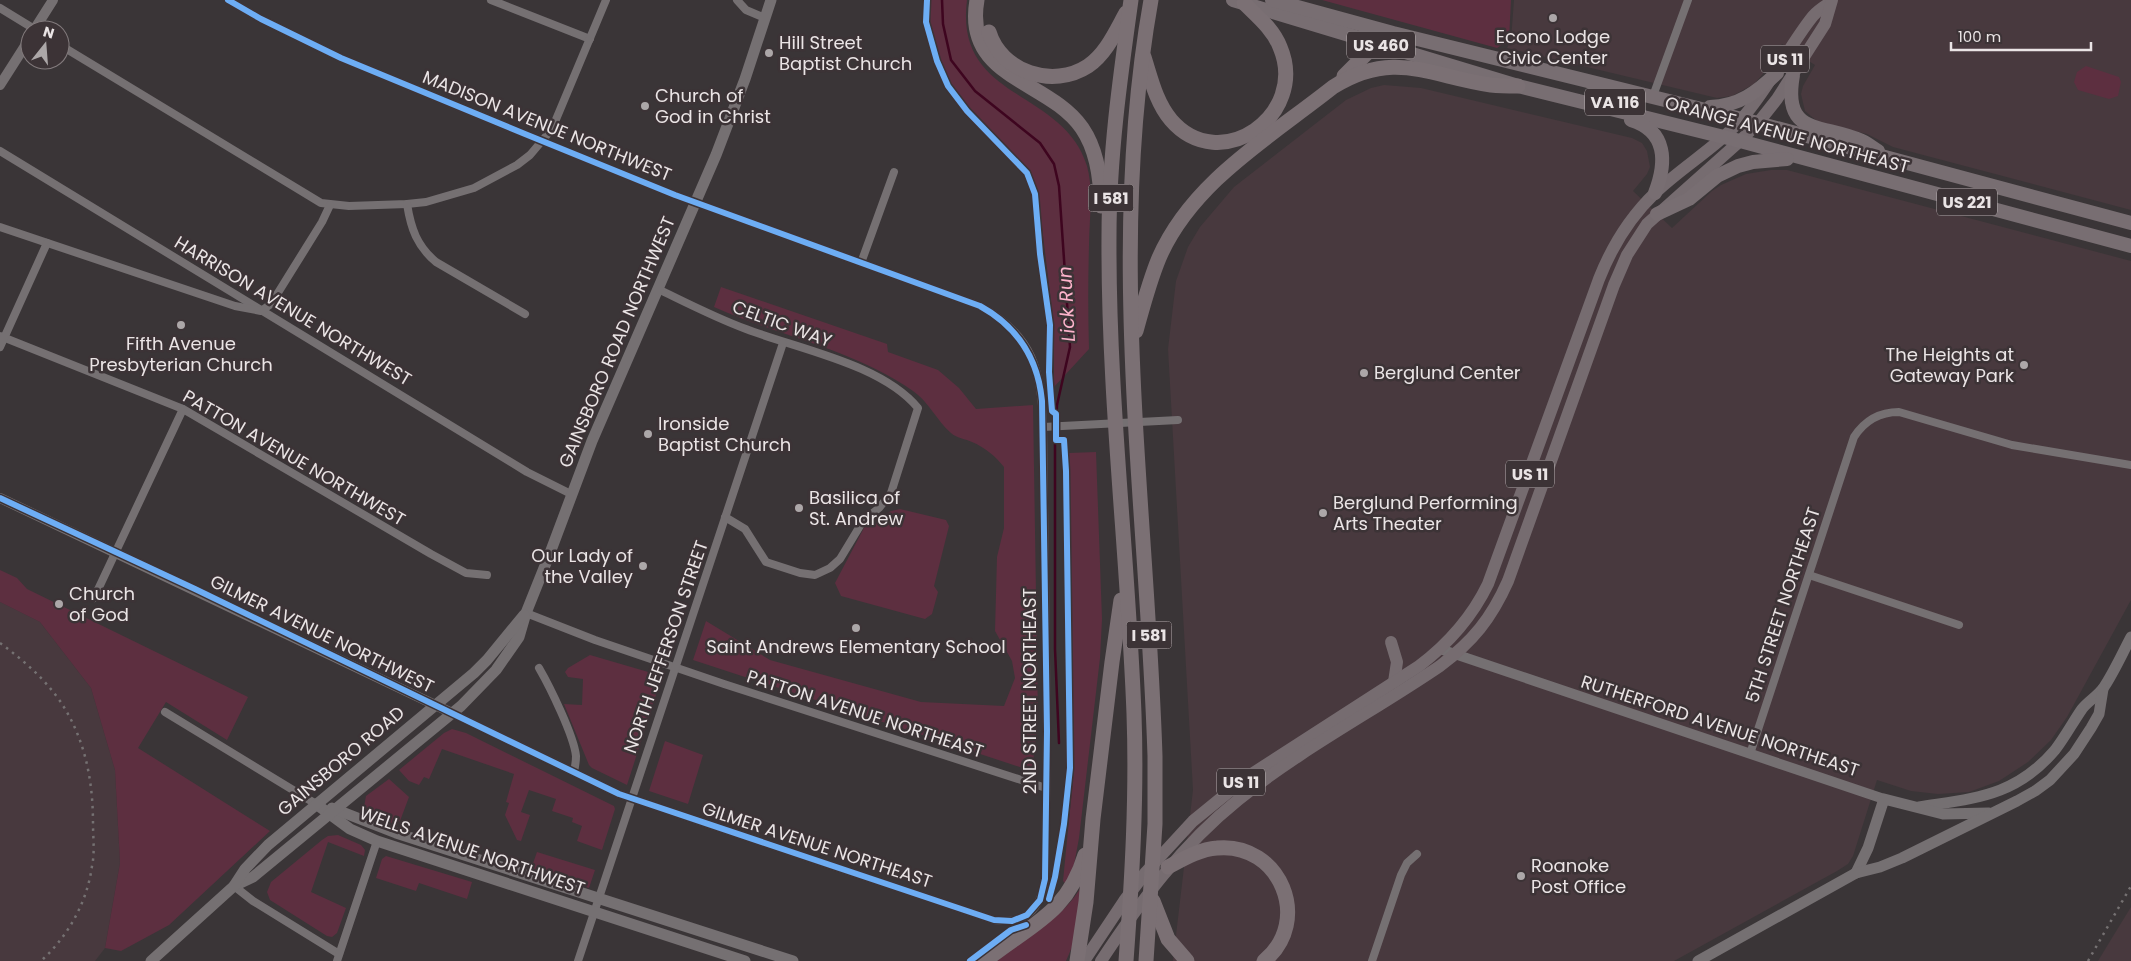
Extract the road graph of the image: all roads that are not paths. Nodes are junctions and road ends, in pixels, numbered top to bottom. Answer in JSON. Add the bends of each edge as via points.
{"nodes":[{"id":1,"x":53,"y":0,"type":"edge"},
{"id":2,"x":228,"y":0,"type":"edge"},
{"id":3,"x":491,"y":0,"type":"edge"},
{"id":4,"x":606,"y":0,"type":"edge"},
{"id":5,"x":737,"y":0,"type":"edge"},
{"id":6,"x":771,"y":0,"type":"edge"},
{"id":7,"x":977,"y":0,"type":"edge"},
{"id":8,"x":987,"y":0,"type":"edge"},
{"id":9,"x":1273,"y":0,"type":"edge"},
{"id":10,"x":1688,"y":0,"type":"edge"},
{"id":11,"x":1831,"y":1,"type":"edge"},
{"id":12,"x":1131,"y":2,"type":"edge"},
{"id":13,"x":1238,"y":2,"type":"edge"},
{"id":14,"x":1150,"y":4,"type":"edge"},
{"id":15,"x":0,"y":8,"type":"edge"},
{"id":16,"x":765,"y":18,"type":"junction"},
{"id":17,"x":41,"y":20,"type":"edge"},
{"id":18,"x":20,"y":22,"type":"edge"},
{"id":19,"x":590,"y":40,"type":"junction"},
{"id":20,"x":1377,"y":43,"type":"junction"},
{"id":21,"x":70,"y":51,"type":"edge"},
{"id":22,"x":1143,"y":53,"type":"junction"},
{"id":23,"x":20,"y":54,"type":"edge"},
{"id":24,"x":1777,"y":73,"type":"junction"},
{"id":25,"x":1793,"y":75,"type":"junction"},
{"id":26,"x":1499,"y":80,"type":"junction"},
{"id":27,"x":0,"y":85,"type":"edge"},
{"id":28,"x":1518,"y":86,"type":"junction"},
{"id":29,"x":1333,"y":87,"type":"junction"},
{"id":30,"x":1654,"y":96,"type":"junction"},
{"id":31,"x":1589,"y":103,"type":"junction"},
{"id":32,"x":1697,"y":107,"type":"junction"},
{"id":33,"x":1742,"y":119,"type":"junction"},
{"id":34,"x":1758,"y":123,"type":"junction"},
{"id":35,"x":1735,"y":136,"type":"junction"},
{"id":36,"x":544,"y":141,"type":"junction"},
{"id":37,"x":0,"y":151,"type":"edge"},
{"id":38,"x":1802,"y":158,"type":"junction"},
{"id":39,"x":1892,"y":159,"type":"junction"},
{"id":40,"x":894,"y":172,"type":"dead end"},
{"id":41,"x":1655,"y":193,"type":"junction"},
{"id":42,"x":697,"y":203,"type":"junction"},
{"id":43,"x":407,"y":204,"type":"junction"},
{"id":44,"x":330,"y":205,"type":"junction"},
{"id":45,"x":1657,"y":214,"type":"junction"},
{"id":46,"x":2131,"y":223,"type":"edge"},
{"id":47,"x":0,"y":227,"type":"edge"},
{"id":48,"x":1109,"y":235,"type":"junction"},
{"id":49,"x":47,"y":242,"type":"junction"},
{"id":50,"x":2131,"y":246,"type":"edge"},
{"id":51,"x":861,"y":263,"type":"junction"},
{"id":52,"x":658,"y":290,"type":"junction"},
{"id":53,"x":263,"y":310,"type":"junction"},
{"id":54,"x":525,"y":314,"type":"dead end"},
{"id":55,"x":2,"y":337,"type":"edge"},
{"id":56,"x":783,"y":343,"type":"junction"},
{"id":57,"x":0,"y":347,"type":"edge"},
{"id":58,"x":1132,"y":347,"type":"junction"},
{"id":59,"x":183,"y":409,"type":"junction"},
{"id":60,"x":1178,"y":420,"type":"dead end"},
{"id":61,"x":1043,"y":427,"type":"junction"},
{"id":62,"x":2131,"y":465,"type":"edge"},
{"id":63,"x":571,"y":494,"type":"junction"},
{"id":64,"x":0,"y":498,"type":"edge"},
{"id":65,"x":725,"y":517,"type":"junction"},
{"id":66,"x":116,"y":553,"type":"junction"},
{"id":67,"x":1126,"y":571,"type":"junction"},
{"id":68,"x":487,"y":574,"type":"dead end"},
{"id":69,"x":1809,"y":575,"type":"junction"},
{"id":70,"x":94,"y":598,"type":"dead end"},
{"id":71,"x":526,"y":613,"type":"junction"},
{"id":72,"x":1959,"y":625,"type":"dead end"},
{"id":73,"x":2131,"y":637,"type":"edge"},
{"id":74,"x":1391,"y":642,"type":"dead end"},
{"id":75,"x":1440,"y":649,"type":"junction"},
{"id":76,"x":1454,"y":656,"type":"junction"},
{"id":77,"x":675,"y":666,"type":"junction"},
{"id":78,"x":539,"y":668,"type":"dead end"},
{"id":79,"x":1394,"y":682,"type":"junction"},
{"id":80,"x":2103,"y":689,"type":"junction"},
{"id":81,"x":435,"y":705,"type":"junction"},
{"id":82,"x":165,"y":712,"type":"dead end"},
{"id":83,"x":452,"y":713,"type":"junction"},
{"id":84,"x":1750,"y":754,"type":"junction"},
{"id":85,"x":574,"y":772,"type":"junction"},
{"id":86,"x":1046,"y":788,"type":"junction"},
{"id":87,"x":631,"y":798,"type":"junction"},
{"id":88,"x":1884,"y":799,"type":"junction"},
{"id":89,"x":316,"y":804,"type":"junction"},
{"id":90,"x":1919,"y":807,"type":"junction"},
{"id":91,"x":332,"y":812,"type":"junction"},
{"id":92,"x":1994,"y":812,"type":"junction"},
{"id":93,"x":1093,"y":819,"type":"junction"},
{"id":94,"x":377,"y":841,"type":"junction"},
{"id":95,"x":1417,"y":854,"type":"dead end"},
{"id":96,"x":1168,"y":867,"type":"junction"},
{"id":97,"x":1856,"y":873,"type":"junction"},
{"id":98,"x":234,"y":886,"type":"junction"},
{"id":99,"x":1152,"y":897,"type":"junction"},
{"id":100,"x":598,"y":898,"type":"junction"},
{"id":101,"x":594,"y":911,"type":"junction"},
{"id":102,"x":994,"y":920,"type":"joint"},
{"id":103,"x":338,"y":958,"type":"edge"},
{"id":104,"x":1146,"y":959,"type":"edge"},
{"id":105,"x":151,"y":961,"type":"edge"},
{"id":106,"x":578,"y":961,"type":"edge"},
{"id":107,"x":745,"y":961,"type":"edge"},
{"id":108,"x":793,"y":961,"type":"edge"},
{"id":109,"x":985,"y":961,"type":"edge"},
{"id":110,"x":1077,"y":961,"type":"edge"},
{"id":111,"x":1084,"y":961,"type":"edge"},
{"id":112,"x":1101,"y":961,"type":"edge"},
{"id":113,"x":1126,"y":961,"type":"edge"},
{"id":114,"x":1187,"y":961,"type":"edge"},
{"id":115,"x":1264,"y":961,"type":"edge"},
{"id":116,"x":1372,"y":961,"type":"edge"},
{"id":117,"x":1698,"y":961,"type":"edge"}],
"edges":[{"from":1,"to":17,"type":"street"},
{"from":2,"to":36,"type":"street","name":"MADISON AVENUE NORTHWEST","via":[[341,58]]},
{"from":3,"to":19,"type":"street"},
{"from":4,"to":19,"type":"street"},
{"from":5,"to":16,"type":"street","via":[[746,10]]},
{"from":6,"to":16,"type":"main road","name":"GAINSBORO ROAD NORTHWEST"},
{"from":7,"to":48,"type":"highway","via":[[978,29],[990,56],[1011,76],[1060,106],[1088,139],[1101,187],[1100,212]]},
{"from":8,"to":12,"type":"highway","via":[[986,23],[996,47],[1014,66],[1046,76],[1076,72],[1096,59],[1109,44]]},
{"from":9,"to":30,"type":"highway","name":"ORANGE AVENUE NORTHEAST","number":"US 460"},
{"from":10,"to":30,"type":"street"},
{"from":11,"to":24,"type":"main road","number":"US 11","via":[[1814,14]]},
{"from":11,"to":25,"type":"main road","number":"US 11","via":[[1825,24]]},
{"from":12,"to":48,"type":"highway","number":"I 581","via":[[1115,137]]},
{"from":13,"to":20,"type":"highway","name":"ORANGE AVENUE NORTHEAST","number":"US 460"},
{"from":13,"to":22,"type":"highway","via":[[1275,36],[1286,66],[1280,101],[1269,119],[1251,133],[1218,141],[1199,138],[1180,128],[1160,103]]},
{"from":14,"to":22,"type":"highway","number":"I 581"},
{"from":15,"to":18,"type":"street"},
{"from":16,"to":42,"type":"main road","name":"GAINSBORO ROAD NORTHWEST"},
{"from":19,"to":36,"type":"street"},
{"from":20,"to":26,"type":"highway","name":"ORANGE AVENUE NORTHEAST","number":"US 460"},
{"from":20,"to":29,"type":"highway"},
{"from":21,"to":44,"type":"street","via":[[308,197]]},
{"from":22,"to":58,"type":"highway","number":"I 581","via":[[1130,194]]},
{"from":23,"to":27,"type":"street"},
{"from":24,"to":32,"type":"highway","via":[[1737,103]]},
{"from":24,"to":33,"type":"main road","number":"US 11"},
{"from":25,"to":34,"type":"main road","number":"US 11"},
{"from":25,"to":39,"type":"highway","via":[[1791,99],[1794,110],[1804,122],[1861,141]]},
{"from":26,"to":28,"type":"highway","name":"ORANGE AVENUE NORTHEAST","number":"US 460"},
{"from":26,"to":35,"type":"highway","number":"VA 116","via":[[1520,78]]},
{"from":28,"to":29,"type":"highway","via":[[1492,85],[1401,67],[1367,70]]},
{"from":28,"to":31,"type":"highway","name":"ORANGE AVENUE NORTHEAST","number":"US 460"},
{"from":29,"to":58,"type":"highway","via":[[1226,171],[1192,205],[1159,258]]},
{"from":30,"to":32,"type":"highway","name":"ORANGE AVENUE NORTHEAST","number":"US 460"},
{"from":31,"to":35,"type":"highway","name":"ORANGE AVENUE NORTHEAST","number":"US 460"},
{"from":31,"to":41,"type":"highway","number":"VA 116","via":[[1642,124],[1655,134],[1663,155]]},
{"from":32,"to":33,"type":"highway","name":"ORANGE AVENUE NORTHEAST","number":"US 460"},
{"from":33,"to":34,"type":"highway","name":"ORANGE AVENUE NORTHEAST","number":"US 221"},
{"from":33,"to":35,"type":"main road","number":"US 11"},
{"from":34,"to":35,"type":"main road","number":"US 11"},
{"from":34,"to":39,"type":"highway","name":"ORANGE AVENUE NORTHEAST","number":"US 221"},
{"from":35,"to":38,"type":"highway","name":"ORANGE AVENUE NORTHEAST","number":"US 221"},
{"from":35,"to":41,"type":"main road","number":"US 11"},
{"from":35,"to":45,"type":"main road","number":"US 11"},
{"from":36,"to":42,"type":"street","name":"MADISON AVENUE NORTHWEST"},
{"from":36,"to":43,"type":"street","via":[[517,165],[474,188]]},
{"from":37,"to":53,"type":"street","name":"HARRISON AVENUE NORTHWEST"},
{"from":38,"to":45,"type":"highway","via":[[1772,159],[1738,166],[1717,176],[1689,200]]},
{"from":38,"to":50,"type":"highway","name":"ORANGE AVENUE NORTHEAST","number":"US 221"},
{"from":39,"to":46,"type":"highway","name":"ORANGE AVENUE NORTHEAST","number":"US 221"},
{"from":40,"to":51,"type":"street"},
{"from":41,"to":75,"type":"main road","number":"US 11","via":[[1631,220],[1609,255],[1488,584],[1473,611]]},
{"from":42,"to":51,"type":"street","name":"MADISON AVENUE NORTHWEST"},
{"from":42,"to":52,"type":"main road","name":"GAINSBORO ROAD NORTHWEST"},
{"from":43,"to":44,"type":"street"},
{"from":43,"to":54,"type":"street","via":[[414,234],[427,254]]},
{"from":44,"to":53,"type":"street","via":[[271,304]]},
{"from":45,"to":76,"type":"main road","number":"US 11","via":[[1638,237],[1621,267],[1502,594],[1482,628]]},
{"from":47,"to":49,"type":"street"},
{"from":48,"to":67,"type":"highway","number":"I 581"},
{"from":49,"to":53,"type":"street","via":[[235,306]]},
{"from":49,"to":55,"type":"street"},
{"from":51,"to":61,"type":"street","name":"2ND STREET NORTHEAST","via":[[980,306],[1005,322],[1025,345],[1037,370]]},
{"from":52,"to":56,"type":"street","name":"CELTIC WAY"},
{"from":52,"to":63,"type":"main road","name":"GAINSBORO ROAD NORTHWEST"},
{"from":53,"to":63,"type":"street","name":"HARRISON AVENUE NORTHWEST","via":[[527,472]]},
{"from":55,"to":57,"type":"street"},
{"from":55,"to":59,"type":"street","name":"PATTON AVENUE NORTHWEST"},
{"from":56,"to":65,"type":"street","name":"NORTH JEFFERSON STREET"},
{"from":56,"to":65,"type":"street","name":"CELTIC WAY","via":[[848,363],[896,388],[918,408],[891,493],[880,508],[863,521],[840,559],[815,575],[766,562],[745,529]]},
{"from":58,"to":99,"type":"highway","number":"I 581","via":[[1153,703],[1155,824]]},
{"from":59,"to":66,"type":"street"},
{"from":59,"to":68,"type":"street","name":"PATTON AVENUE NORTHWEST","via":[[466,573]]},
{"from":60,"to":61,"type":"street"},
{"from":61,"to":86,"type":"street","name":"2ND STREET NORTHEAST"},
{"from":62,"to":69,"type":"street","name":"5TH STREET NORTHEAST","via":[[2012,445],[1916,416],[1891,412],[1873,417],[1854,437]]},
{"from":63,"to":71,"type":"main road","name":"GAINSBORO ROAD NORTHWEST"},
{"from":64,"to":66,"type":"street","name":"GILMER AVENUE NORTHWEST"},
{"from":65,"to":77,"type":"street","name":"NORTH JEFFERSON STREET"},
{"from":66,"to":70,"type":"street"},
{"from":66,"to":81,"type":"street","name":"GILMER AVENUE NORTHWEST"},
{"from":67,"to":93,"type":"highway"},
{"from":67,"to":113,"type":"highway","number":"I 581","via":[[1136,781]]},
{"from":69,"to":72,"type":"street"},
{"from":69,"to":84,"type":"street","name":"5TH STREET NORTHEAST"},
{"from":71,"to":77,"type":"street"},
{"from":71,"to":81,"type":"main road","name":"GAINSBORO ROAD","via":[[487,660]]},
{"from":71,"to":83,"type":"main road","name":"GAINSBORO ROAD","via":[[519,637],[505,657],[484,684]]},
{"from":73,"to":80,"type":"main road"},
{"from":74,"to":79,"type":"main road","via":[[1397,662]]},
{"from":75,"to":76,"type":"street","name":"RUTHERFORD AVENUE NORTHEAST"},
{"from":75,"to":79,"type":"main road","number":"US 11"},
{"from":76,"to":84,"type":"street","name":"RUTHERFORD AVENUE NORTHEAST"},
{"from":76,"to":96,"type":"main road","number":"US 11","via":[[1258,785],[1213,822]]},
{"from":77,"to":86,"type":"street","name":"PATTON AVENUE NORTHEAST"},
{"from":77,"to":87,"type":"street","name":"NORTH JEFFERSON STREET"},
{"from":78,"to":85,"type":"street","via":[[574,745]]},
{"from":79,"to":111,"type":"main road","number":"US 11","via":[[1247,777],[1193,821],[1140,879]]},
{"from":80,"to":90,"type":"main road","via":[[2083,707],[2054,751],[2027,776],[1987,795]]},
{"from":80,"to":92,"type":"main road","via":[[2099,714],[2064,766],[2035,791]]},
{"from":81,"to":83,"type":"street","name":"GILMER AVENUE NORTHWEST"},
{"from":81,"to":89,"type":"main road","name":"GAINSBORO ROAD"},
{"from":82,"to":89,"type":"street","name":"WELLS AVENUE NORTHWEST"},
{"from":83,"to":85,"type":"street","name":"GILMER AVENUE NORTHWEST"},
{"from":83,"to":91,"type":"main road","name":"GAINSBORO ROAD"},
{"from":84,"to":88,"type":"street","name":"RUTHERFORD AVENUE NORTHEAST"},
{"from":85,"to":87,"type":"street","name":"GILMER AVENUE NORTHWEST"},
{"from":86,"to":102,"type":"street","name":"2ND STREET NORTHEAST","via":[[1045,879],[1040,900],[1021,918],[1004,922]]},
{"from":87,"to":100,"type":"street","name":"NORTH JEFFERSON STREET"},
{"from":87,"to":102,"type":"street","name":"GILMER AVENUE NORTHEAST"},
{"from":88,"to":90,"type":"main road","name":"RUTHERFORD AVENUE NORTHEAST"},
{"from":88,"to":97,"type":"main road"},
{"from":89,"to":91,"type":"main road","name":"WELLS AVENUE NORTHWEST"},
{"from":89,"to":98,"type":"main road","name":"GAINSBORO ROAD","via":[[256,857]]},
{"from":90,"to":92,"type":"main road","name":"RUTHERFORD AVENUE NORTHEAST","via":[[1943,814]]},
{"from":91,"to":94,"type":"main road","name":"WELLS AVENUE NORTHWEST","via":[[350,829]]},
{"from":91,"to":98,"type":"main road","name":"GAINSBORO ROAD","via":[[253,877]]},
{"from":91,"to":100,"type":"main road","name":"WELLS AVENUE NORTHWEST"},
{"from":92,"to":97,"type":"main road","via":[[1902,858]]},
{"from":93,"to":109,"type":"highway","via":[[1085,856],[1070,891],[1045,918]]},
{"from":93,"to":110,"type":"highway"},
{"from":94,"to":101,"type":"main road","name":"WELLS AVENUE NORTHWEST"},
{"from":94,"to":103,"type":"street"},
{"from":95,"to":116,"type":"street","via":[[1400,876]]},
{"from":96,"to":112,"type":"main road","number":"US 11"},
{"from":96,"to":115,"type":"highway","via":[[1195,853],[1218,848],[1242,850],[1272,869],[1285,890],[1288,921],[1279,944]]},
{"from":97,"to":117,"type":"main road"},
{"from":98,"to":103,"type":"street"},
{"from":98,"to":105,"type":"main road","name":"GAINSBORO ROAD"},
{"from":99,"to":104,"type":"highway","number":"I 581"},
{"from":99,"to":114,"type":"highway","via":[[1164,931]]},
{"from":100,"to":101,"type":"street","name":"NORTH JEFFERSON STREET"},
{"from":100,"to":108,"type":"main road","name":"WELLS AVENUE NORTHWEST"},
{"from":101,"to":106,"type":"street","name":"NORTH JEFFERSON STREET"},
{"from":101,"to":107,"type":"main road","name":"WELLS AVENUE NORTHWEST"}]}
